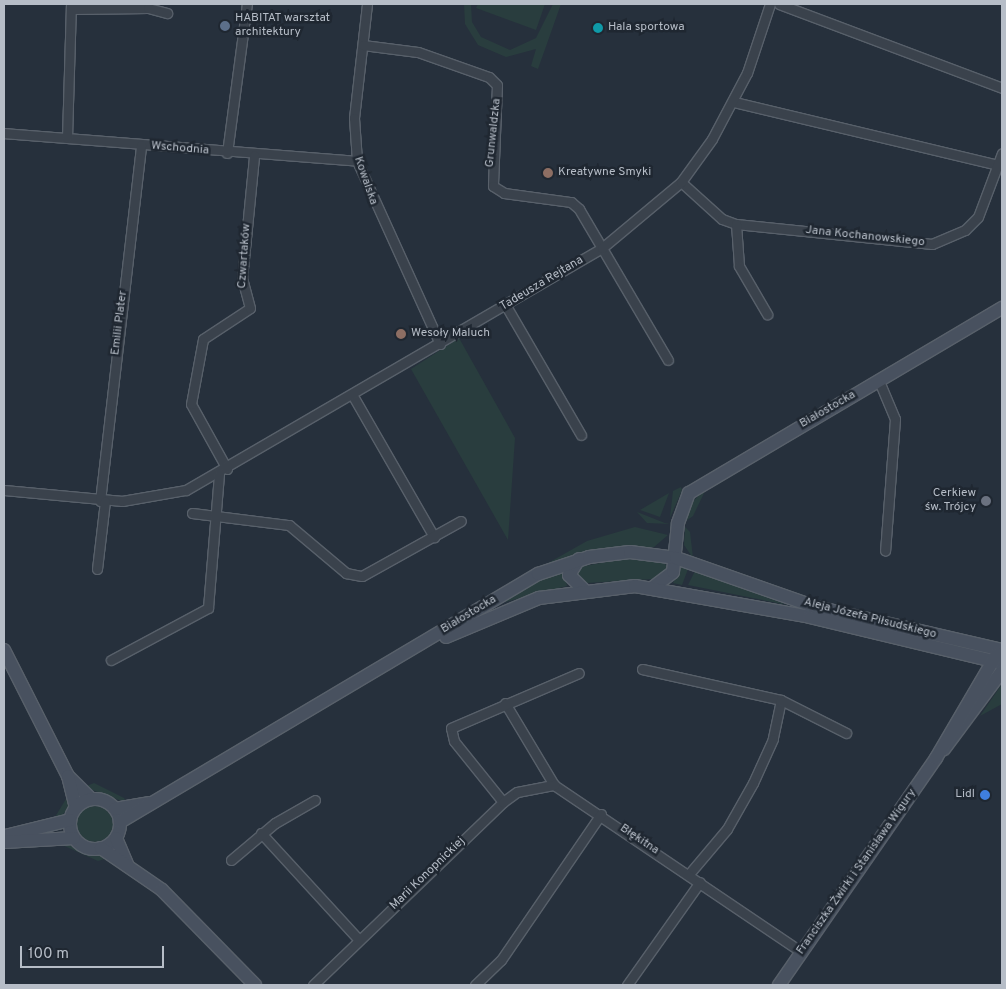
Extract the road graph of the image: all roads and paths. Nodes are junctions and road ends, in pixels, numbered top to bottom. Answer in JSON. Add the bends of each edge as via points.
{"nodes":[{"id":1,"x":247,"y":4,"type":"edge"},
{"id":2,"x":368,"y":4,"type":"edge"},
{"id":3,"x":770,"y":4,"type":"edge"},
{"id":4,"x":779,"y":4,"type":"edge"},
{"id":5,"x":71,"y":6,"type":"edge"},
{"id":6,"x":167,"y":13,"type":"dead end"},
{"id":7,"x":363,"y":45,"type":"junction"},
{"id":8,"x":1002,"y":88,"type":"edge"},
{"id":9,"x":734,"y":102,"type":"junction"},
{"id":10,"x":4,"y":133,"type":"edge"},
{"id":11,"x":67,"y":138,"type":"junction"},
{"id":12,"x":141,"y":145,"type":"junction"},
{"id":13,"x":227,"y":153,"type":"junction"},
{"id":14,"x":1002,"y":153,"type":"edge"},
{"id":15,"x":254,"y":156,"type":"junction"},
{"id":16,"x":357,"y":161,"type":"junction"},
{"id":17,"x":998,"y":165,"type":"junction"},
{"id":18,"x":681,"y":182,"type":"junction"},
{"id":19,"x":736,"y":224,"type":"junction"},
{"id":20,"x":602,"y":248,"type":"junction"},
{"id":21,"x":506,"y":306,"type":"junction"},
{"id":22,"x":1002,"y":308,"type":"edge"},
{"id":23,"x":767,"y":314,"type":"dead end"},
{"id":24,"x":440,"y":344,"type":"junction"},
{"id":25,"x":668,"y":360,"type":"dead end"},
{"id":26,"x":879,"y":381,"type":"junction"},
{"id":27,"x":353,"y":396,"type":"junction"},
{"id":28,"x":581,"y":435,"type":"dead end"},
{"id":29,"x":223,"y":471,"type":"junction"},
{"id":30,"x":4,"y":490,"type":"edge"},
{"id":31,"x":102,"y":501,"type":"junction"},
{"id":32,"x":192,"y":513,"type":"dead end"},
{"id":33,"x":219,"y":515,"type":"junction"},
{"id":34,"x":461,"y":521,"type":"dead end"},
{"id":35,"x":677,"y":530,"type":"junction"},
{"id":36,"x":434,"y":537,"type":"junction"},
{"id":37,"x":885,"y":551,"type":"dead end"},
{"id":38,"x":654,"y":554,"type":"junction"},
{"id":39,"x":676,"y":558,"type":"junction"},
{"id":40,"x":579,"y":559,"type":"junction"},
{"id":41,"x":98,"y":569,"type":"dead end"},
{"id":42,"x":652,"y":588,"type":"junction"},
{"id":43,"x":584,"y":590,"type":"junction"},
{"id":44,"x":4,"y":650,"type":"edge"},
{"id":45,"x":1000,"y":653,"type":"edge"},
{"id":46,"x":112,"y":660,"type":"dead end"},
{"id":47,"x":399,"y":660,"type":"junction"},
{"id":48,"x":642,"y":668,"type":"dead end"},
{"id":49,"x":1002,"y":671,"type":"edge"},
{"id":50,"x":579,"y":673,"type":"dead end"},
{"id":51,"x":781,"y":700,"type":"junction"},
{"id":52,"x":505,"y":703,"type":"junction"},
{"id":53,"x":846,"y":732,"type":"dead end"},
{"id":54,"x":953,"y":734,"type":"junction"},
{"id":55,"x":68,"y":776,"type":"junction"},
{"id":56,"x":554,"y":785,"type":"junction"},
{"id":57,"x":91,"y":799,"type":"junction"},
{"id":58,"x":315,"y":800,"type":"dead end"},
{"id":59,"x":503,"y":802,"type":"junction"},
{"id":60,"x":148,"y":803,"type":"junction"},
{"id":61,"x":76,"y":808,"type":"junction"},
{"id":62,"x":115,"y":809,"type":"junction"},
{"id":63,"x":601,"y":814,"type":"junction"},
{"id":64,"x":70,"y":820,"type":"junction"},
{"id":65,"x":120,"y":822,"type":"junction"},
{"id":66,"x":261,"y":833,"type":"junction"},
{"id":67,"x":4,"y":836,"type":"edge"},
{"id":68,"x":74,"y":838,"type":"junction"},
{"id":69,"x":116,"y":838,"type":"junction"},
{"id":70,"x":4,"y":842,"type":"edge"},
{"id":71,"x":101,"y":848,"type":"junction"},
{"id":72,"x":231,"y":860,"type":"dead end"},
{"id":73,"x":128,"y":866,"type":"junction"},
{"id":74,"x":689,"y":874,"type":"junction"},
{"id":75,"x":700,"y":882,"type":"junction"},
{"id":76,"x":359,"y":940,"type":"junction"},
{"id":77,"x":802,"y":952,"type":"junction"},
{"id":78,"x":255,"y":985,"type":"edge"},
{"id":79,"x":313,"y":985,"type":"edge"},
{"id":80,"x":475,"y":985,"type":"edge"},
{"id":81,"x":627,"y":985,"type":"edge"},
{"id":82,"x":779,"y":985,"type":"edge"}],
"edges":[{"from":1,"to":13,"type":"street"},
{"from":2,"to":7,"type":"street","name":"Kowalska"},
{"from":3,"to":9,"type":"street","name":"Tadeusza Rejtana"},
{"from":4,"to":8,"type":"street"},
{"from":5,"to":6,"type":"street","via":[[148,8]]},
{"from":5,"to":11,"type":"street"},
{"from":7,"to":16,"type":"street","name":"Kowalska","via":[[354,118]]},
{"from":7,"to":20,"type":"street","name":"Grunwaldzka","via":[[418,52],[489,77],[497,85],[499,96],[493,186],[504,192],[571,202]]},
{"from":9,"to":17,"type":"street"},
{"from":9,"to":18,"type":"street","name":"Tadeusza Rejtana"},
{"from":10,"to":11,"type":"street","name":"Wschodnia"},
{"from":11,"to":12,"type":"street","name":"Wschodnia"},
{"from":12,"to":13,"type":"street","name":"Wschodnia"},
{"from":12,"to":31,"type":"street","name":"Emilii Plater"},
{"from":13,"to":15,"type":"street","name":"Wschodnia"},
{"from":14,"to":17,"type":"street","name":"Jana Kochanowskiego"},
{"from":15,"to":16,"type":"street","name":"Wschodnia"},
{"from":15,"to":29,"type":"street","name":"Czwartaków","via":[[242,279],[250,308],[203,339],[191,404]]},
{"from":16,"to":24,"type":"street","name":"Kowalska"},
{"from":17,"to":19,"type":"street","name":"Jana Kochanowskiego","via":[[978,217],[965,230],[932,244]]},
{"from":18,"to":19,"type":"street","name":"Jana Kochanowskiego","via":[[722,219]]},
{"from":18,"to":20,"type":"street","name":"Tadeusza Rejtana"},
{"from":19,"to":23,"type":"street","via":[[739,266]]},
{"from":20,"to":21,"type":"street","name":"Tadeusza Rejtana"},
{"from":20,"to":25,"type":"street"},
{"from":21,"to":24,"type":"street","name":"Tadeusza Rejtana"},
{"from":21,"to":28,"type":"street"},
{"from":22,"to":26,"type":"main road","name":"Białostocka"},
{"from":24,"to":27,"type":"street","name":"Tadeusza Rejtana"},
{"from":26,"to":35,"type":"main road","name":"Białostocka","via":[[699,485],[682,504]]},
{"from":26,"to":37,"type":"street","via":[[896,419]]},
{"from":27,"to":29,"type":"street","name":"Tadeusza Rejtana"},
{"from":27,"to":36,"type":"street"},
{"from":29,"to":31,"type":"street","name":"Tadeusza Rejtana","via":[[158,498]]},
{"from":29,"to":33,"type":"street"},
{"from":30,"to":31,"type":"street","name":"Tadeusza Rejtana"},
{"from":31,"to":41,"type":"street","name":"Emilii Plater"},
{"from":32,"to":33,"type":"street"},
{"from":33,"to":36,"type":"street","via":[[288,525],[353,576],[373,572]]},
{"from":33,"to":46,"type":"street","via":[[208,608]]},
{"from":34,"to":36,"type":"street"},
{"from":35,"to":38,"type":"main road"},
{"from":35,"to":39,"type":"main road","name":"Białostocka"},
{"from":38,"to":39,"type":"main road","name":"Aleja Józefa Piłsudskiego"},
{"from":38,"to":40,"type":"main road","name":"Białostocka","via":[[615,553]]},
{"from":39,"to":42,"type":"main road","via":[[671,574]]},
{"from":39,"to":45,"type":"main road","name":"Aleja Józefa Piłsudskiego","via":[[816,607]]},
{"from":40,"to":43,"type":"main road","via":[[569,575]]},
{"from":40,"to":47,"type":"main road","name":"Białostocka","via":[[538,574]]},
{"from":42,"to":43,"type":"main road","name":"Białostocka"},
{"from":42,"to":45,"type":"main road","name":"Aleja Józefa Piłsudskiego"},
{"from":43,"to":47,"type":"main road","name":"Białostocka","via":[[505,610]]},
{"from":44,"to":55,"type":"main road"},
{"from":45,"to":54,"type":"main road","name":"Franciszka Żwirki i Stanisława Wigury"},
{"from":47,"to":60,"type":"main road","name":"Białostocka"},
{"from":48,"to":51,"type":"street"},
{"from":49,"to":54,"type":"main road","name":"Franciszka Żwirki i Stanisława Wigury"},
{"from":50,"to":52,"type":"street"},
{"from":51,"to":53,"type":"street"},
{"from":51,"to":74,"type":"street","via":[[772,740],[753,783],[728,829]]},
{"from":52,"to":56,"type":"street","name":"Błękitna"},
{"from":52,"to":59,"type":"street","via":[[458,721],[450,733]]},
{"from":54,"to":77,"type":"main road","name":"Franciszka Żwirki i Stanisława Wigury"},
{"from":55,"to":57,"type":"main road"},
{"from":55,"to":61,"type":"main road"},
{"from":56,"to":59,"type":"street","name":"Marii Konopnickiej","via":[[532,787]]},
{"from":56,"to":63,"type":"street","name":"Błękitna"},
{"from":57,"to":61,"type":"main road"},
{"from":57,"to":62,"type":"main road","via":[[104,801]]},
{"from":58,"to":66,"type":"street"},
{"from":59,"to":76,"type":"street","name":"Marii Konopnickiej"},
{"from":60,"to":62,"type":"main road","name":"Białostocka"},
{"from":60,"to":65,"type":"main road","name":"Białostocka"},
{"from":61,"to":64,"type":"main road"},
{"from":62,"to":65,"type":"main road"},
{"from":63,"to":74,"type":"street","name":"Błękitna"},
{"from":63,"to":80,"type":"street","via":[[501,960]]},
{"from":64,"to":67,"type":"main road"},
{"from":64,"to":68,"type":"main road"},
{"from":65,"to":69,"type":"main road"},
{"from":66,"to":72,"type":"street"},
{"from":66,"to":76,"type":"street"},
{"from":68,"to":70,"type":"main road"},
{"from":68,"to":71,"type":"main road","via":[[86,848]]},
{"from":69,"to":71,"type":"main road"},
{"from":69,"to":73,"type":"main road"},
{"from":71,"to":73,"type":"main road"},
{"from":73,"to":78,"type":"main road","via":[[162,890]]},
{"from":74,"to":75,"type":"street","name":"Błękitna"},
{"from":75,"to":77,"type":"street","name":"Błękitna"},
{"from":75,"to":81,"type":"street"},
{"from":76,"to":79,"type":"street","name":"Marii Konopnickiej"},
{"from":77,"to":82,"type":"main road","name":"Franciszka Żwirki i Stanisława Wigury"}]}
